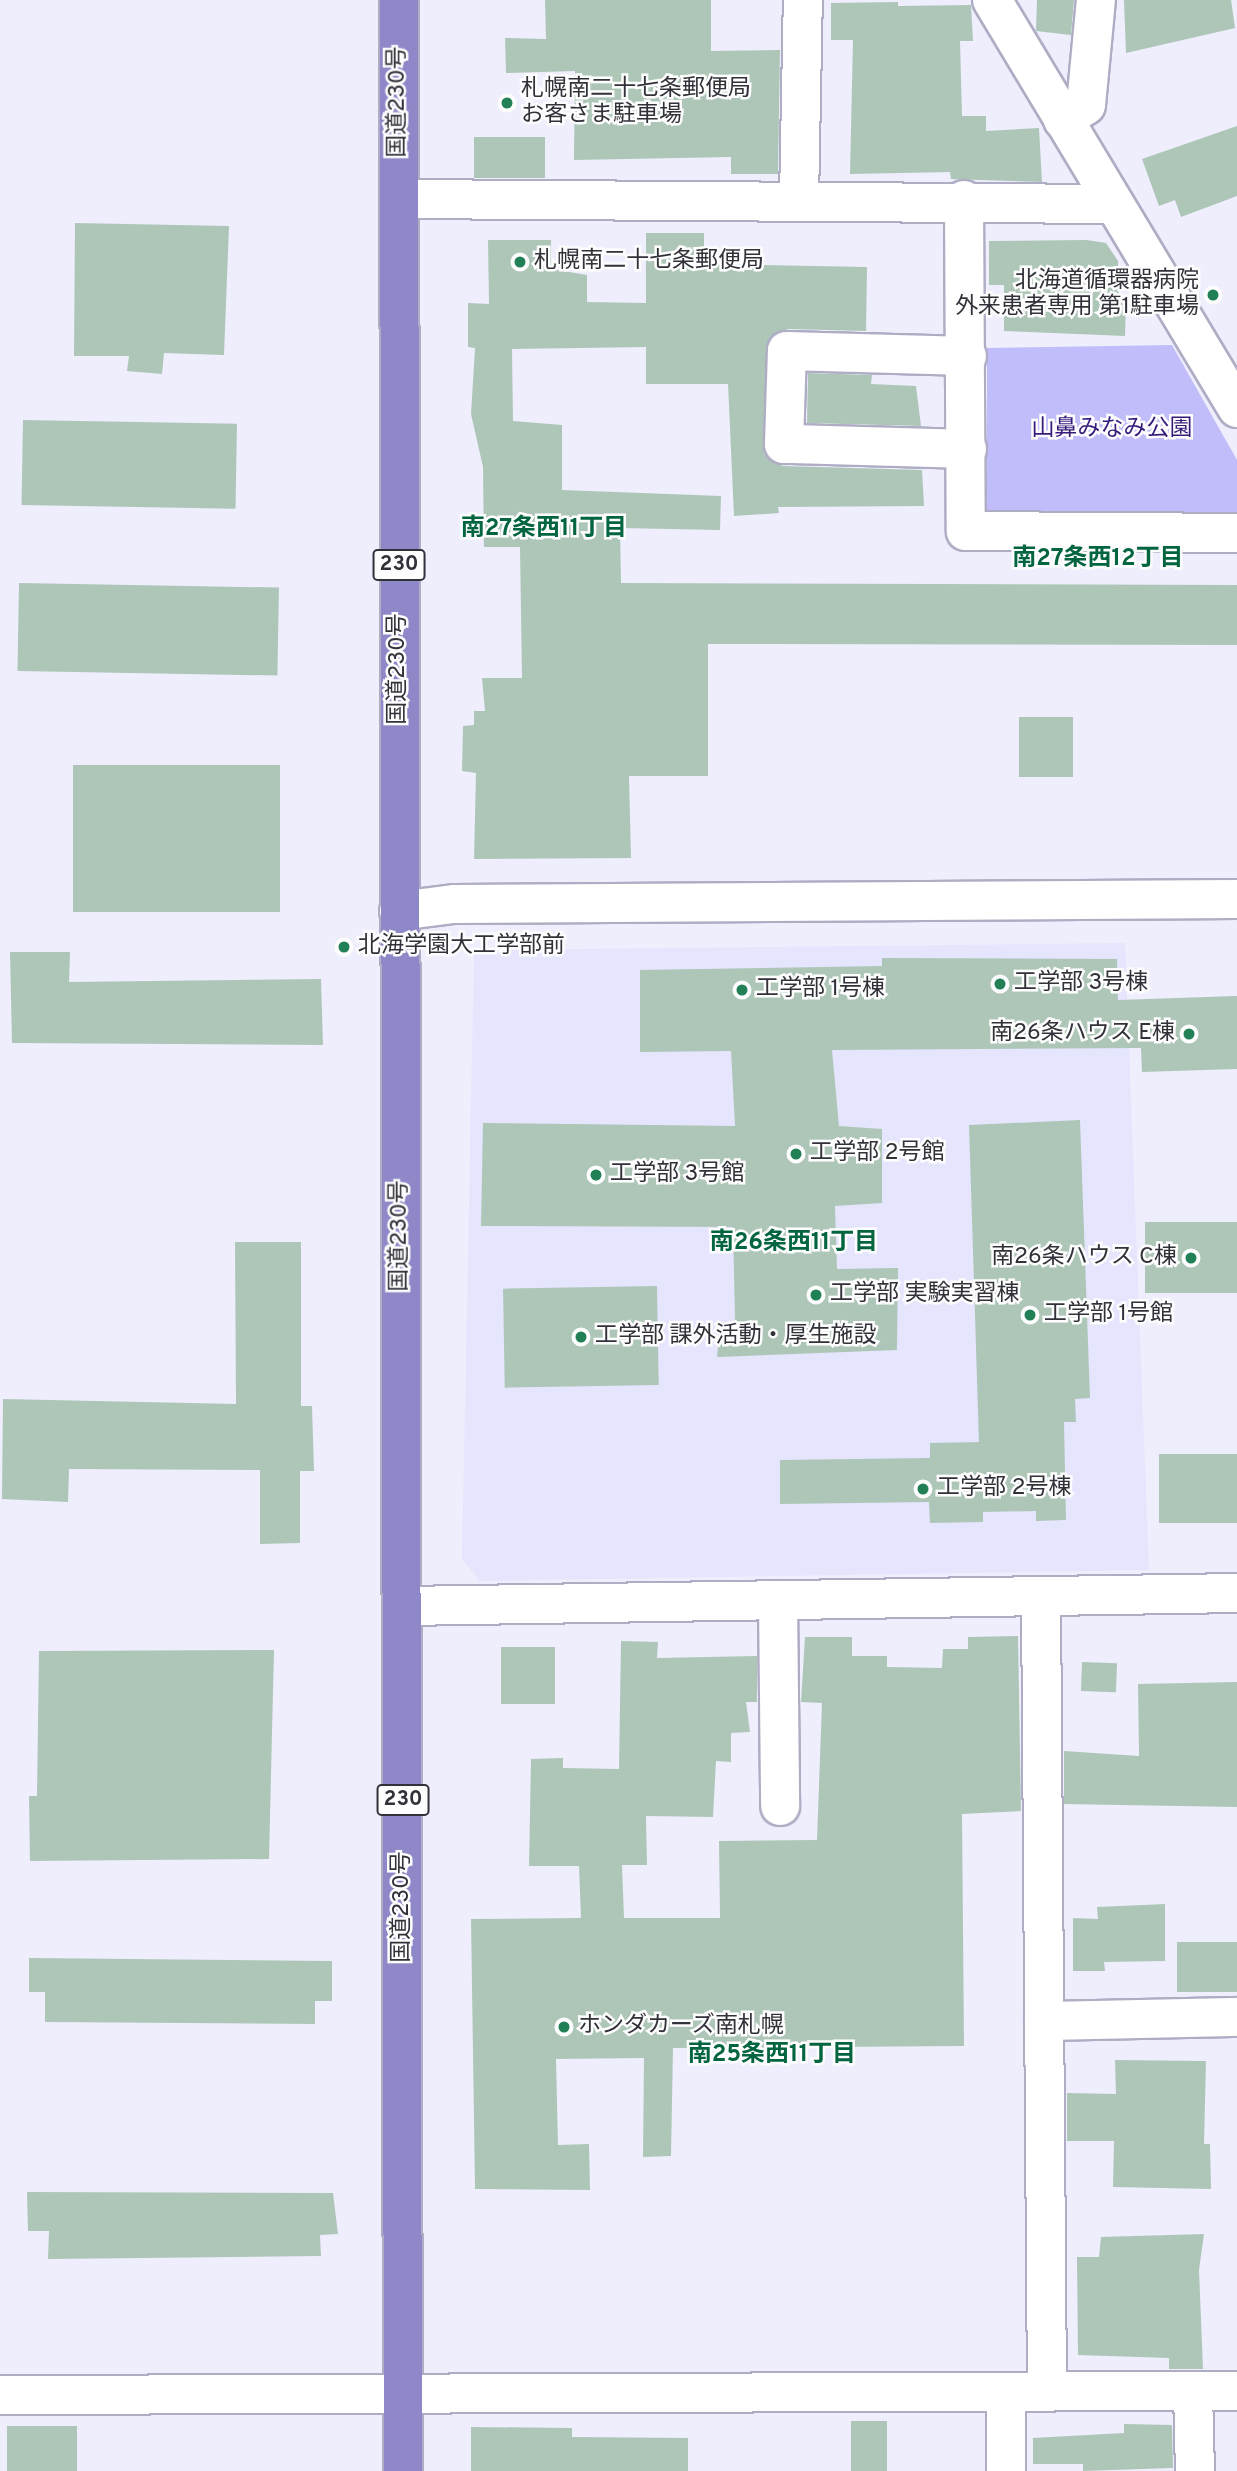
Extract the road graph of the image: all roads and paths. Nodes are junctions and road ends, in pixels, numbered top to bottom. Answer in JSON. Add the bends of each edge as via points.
{"nodes":[{"id":1,"x":399,"y":0,"type":"edge"},
{"id":2,"x":803,"y":0,"type":"edge"},
{"id":3,"x":992,"y":0,"type":"edge"},
{"id":4,"x":1096,"y":0,"type":"edge"},
{"id":5,"x":1063,"y":120,"type":"junction"},
{"id":6,"x":400,"y":198,"type":"junction"},
{"id":7,"x":799,"y":200,"type":"junction"},
{"id":8,"x":964,"y":200,"type":"junction"},
{"id":9,"x":1113,"y":204,"type":"junction"},
{"id":10,"x":967,"y":356,"type":"junction"},
{"id":11,"x":1234,"y":396,"type":"edge"},
{"id":12,"x":967,"y":449,"type":"junction"},
{"id":13,"x":1237,"y":533,"type":"edge"},
{"id":14,"x":1237,"y":899,"type":"edge"},
{"id":15,"x":399,"y":911,"type":"junction"},
{"id":16,"x":1237,"y":1593,"type":"edge"},
{"id":17,"x":1041,"y":1596,"type":"junction"},
{"id":18,"x":778,"y":1600,"type":"junction"},
{"id":19,"x":403,"y":1606,"type":"junction"},
{"id":20,"x":780,"y":1806,"type":"dead end"},
{"id":21,"x":1237,"y":2017,"type":"edge"},
{"id":22,"x":1044,"y":2021,"type":"junction"},
{"id":23,"x":1194,"y":2391,"type":"junction"},
{"id":24,"x":1237,"y":2391,"type":"edge"},
{"id":25,"x":1006,"y":2392,"type":"junction"},
{"id":26,"x":1047,"y":2392,"type":"junction"},
{"id":27,"x":403,"y":2394,"type":"junction"},
{"id":28,"x":0,"y":2395,"type":"edge"},
{"id":29,"x":403,"y":2471,"type":"edge"},
{"id":30,"x":1006,"y":2471,"type":"edge"},
{"id":31,"x":1195,"y":2471,"type":"edge"}],
"edges":[{"from":1,"to":6,"type":"highway","name":"国道230号","number":"230"},
{"from":2,"to":7,"type":"street"},
{"from":3,"to":5,"type":"street"},
{"from":4,"to":5,"type":"street","via":[[1086,105]]},
{"from":5,"to":9,"type":"street"},
{"from":6,"to":7,"type":"street"},
{"from":6,"to":15,"type":"highway","name":"国道230号","number":"230"},
{"from":7,"to":8,"type":"street"},
{"from":8,"to":9,"type":"street"},
{"from":8,"to":10,"type":"street"},
{"from":9,"to":11,"type":"street"},
{"from":10,"to":12,"type":"street"},
{"from":10,"to":12,"type":"street","via":[[787,351],[784,444]]},
{"from":12,"to":13,"type":"street","via":[[966,531]]},
{"from":14,"to":15,"type":"street","via":[[454,904]]},
{"from":15,"to":19,"type":"highway","name":"国道230号","number":"230"},
{"from":16,"to":17,"type":"street"},
{"from":17,"to":18,"type":"street"},
{"from":17,"to":22,"type":"street"},
{"from":18,"to":19,"type":"street"},
{"from":18,"to":20,"type":"street"},
{"from":19,"to":27,"type":"highway","name":"国道230号","number":"230"},
{"from":21,"to":22,"type":"street"},
{"from":22,"to":26,"type":"street"},
{"from":23,"to":24,"type":"street"},
{"from":23,"to":26,"type":"street"},
{"from":23,"to":31,"type":"street"},
{"from":25,"to":26,"type":"street"},
{"from":25,"to":27,"type":"street"},
{"from":25,"to":30,"type":"street"},
{"from":27,"to":28,"type":"street"},
{"from":27,"to":29,"type":"highway","name":"国道230号","number":"230"}]}
